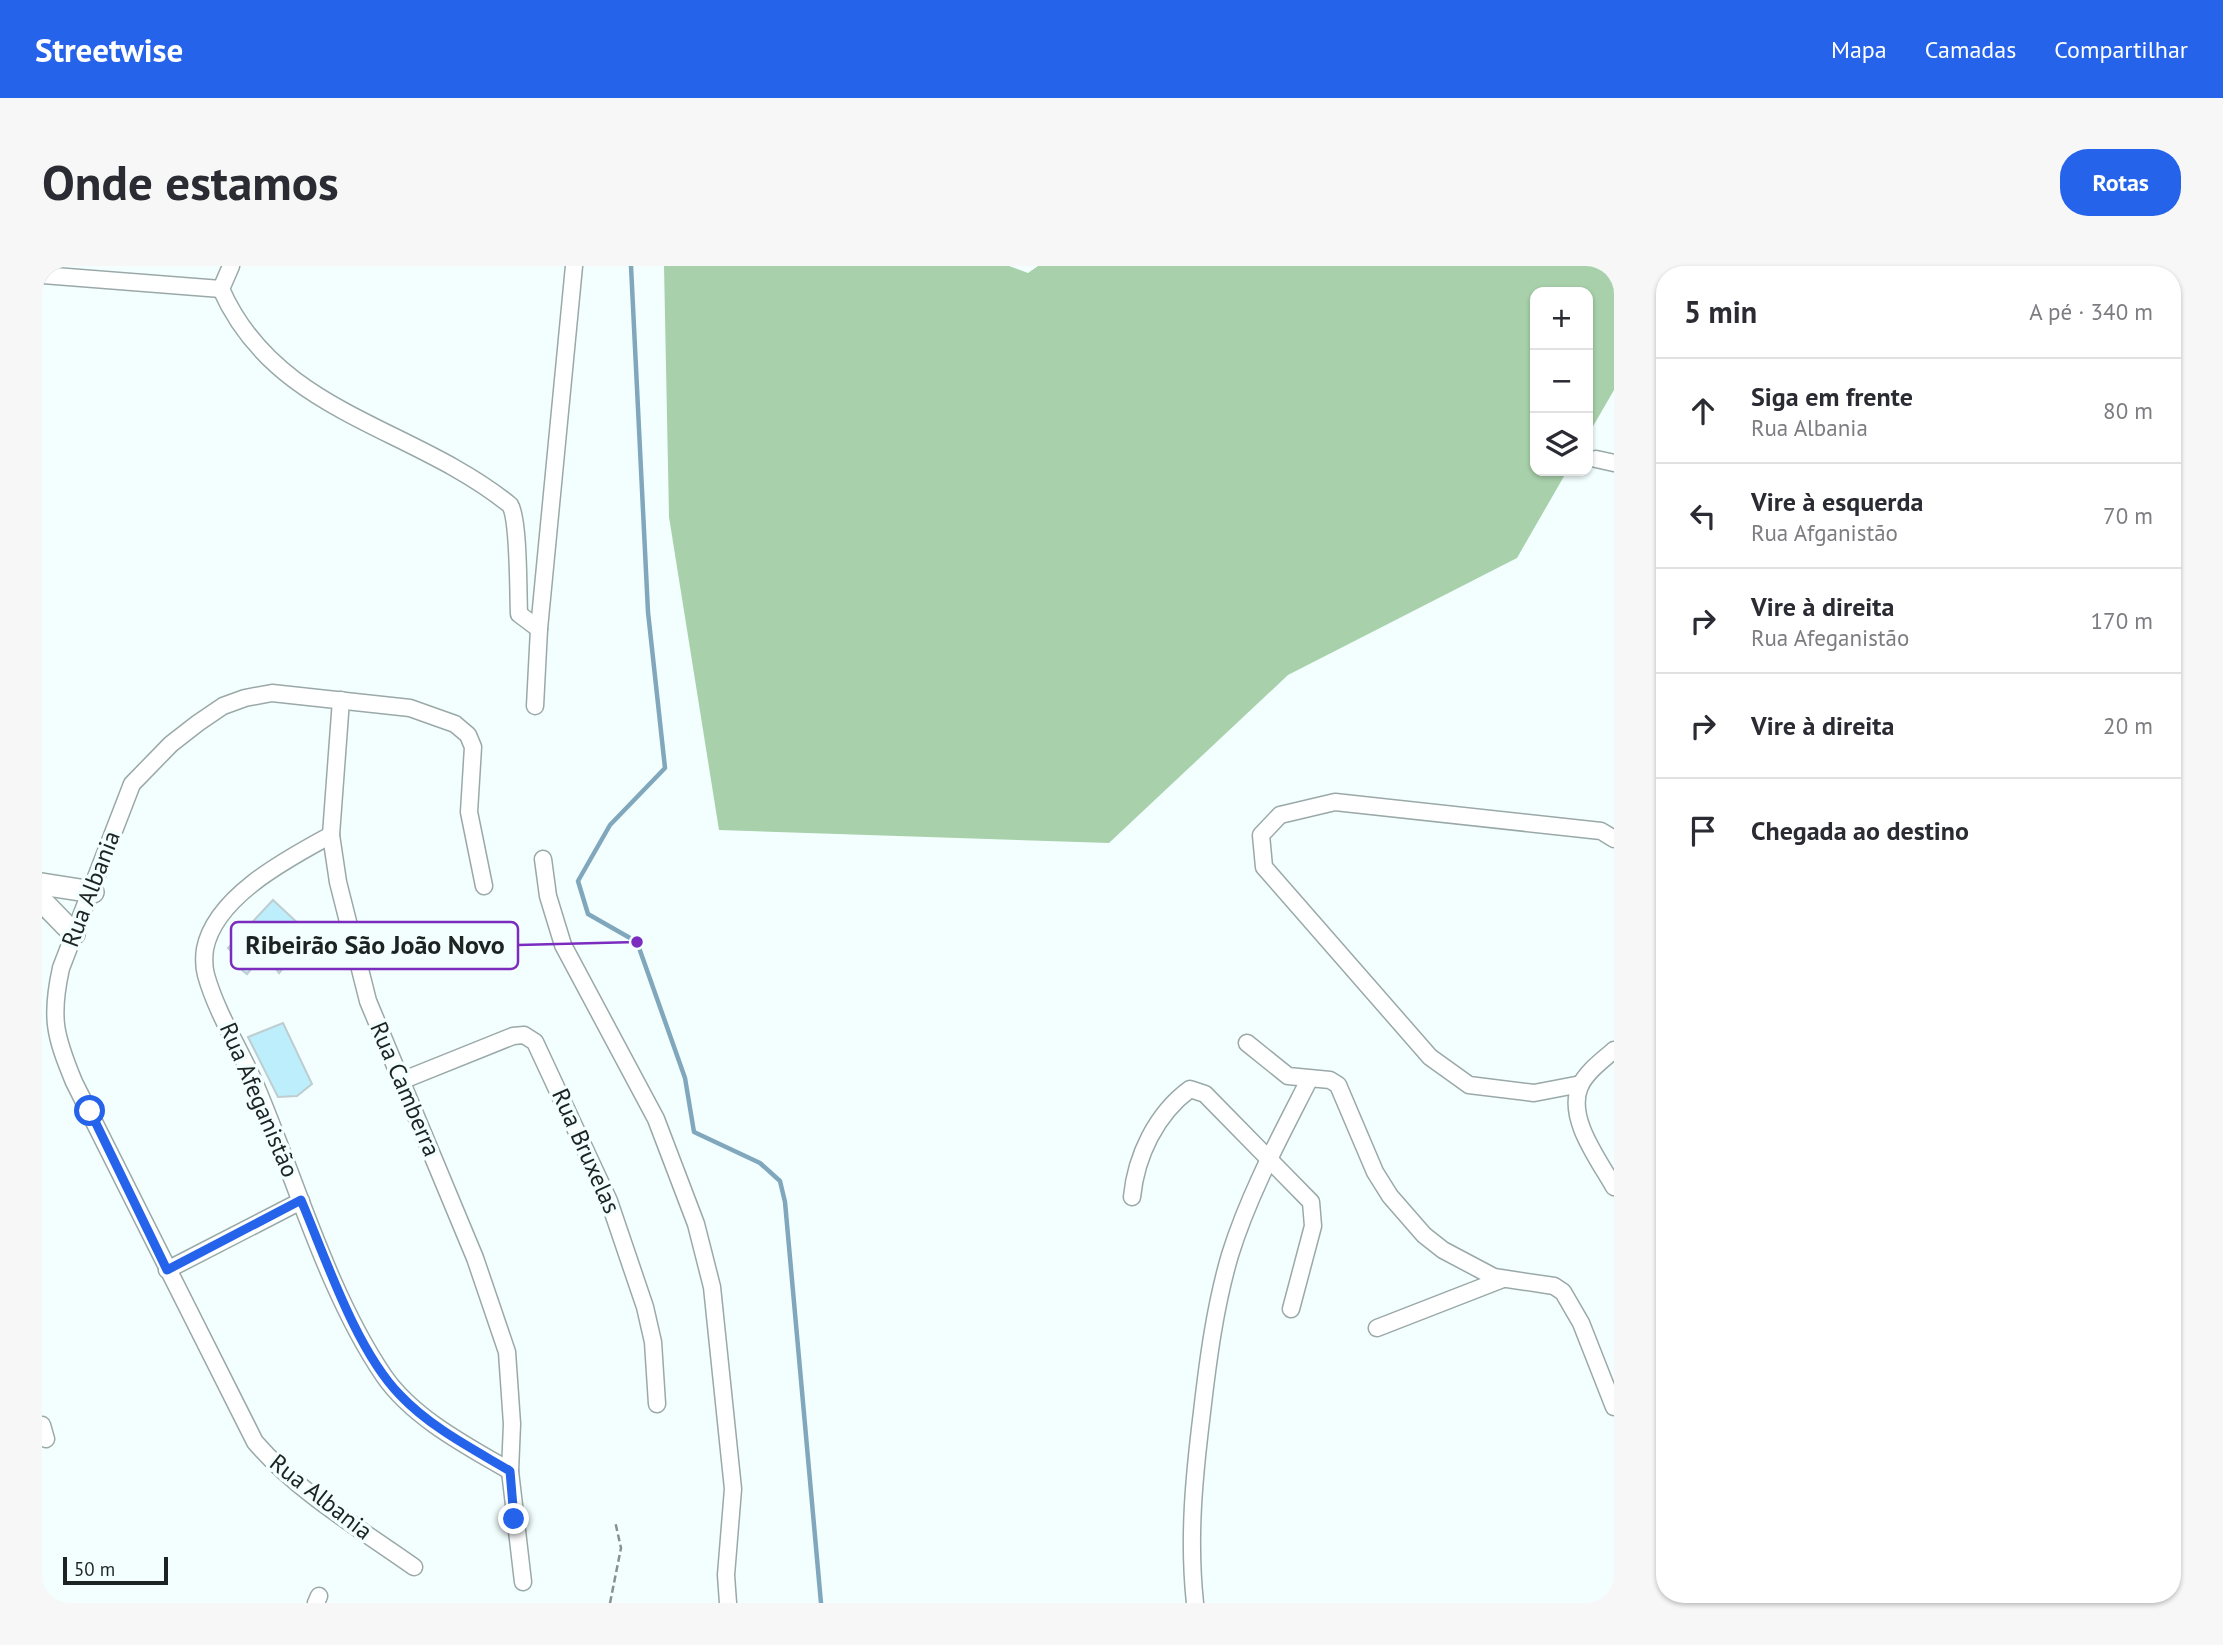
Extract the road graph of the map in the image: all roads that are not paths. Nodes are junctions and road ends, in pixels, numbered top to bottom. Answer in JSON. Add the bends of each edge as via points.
{"nodes":[{"id":1,"x":231,"y":266,"type":"edge"},
{"id":2,"x":574,"y":266,"type":"edge"},
{"id":3,"x":42,"y":275,"type":"edge"},
{"id":4,"x":221,"y":289,"type":"junction"},
{"id":5,"x":1596,"y":459,"type":"dead end"},
{"id":6,"x":1614,"y":463,"type":"edge"},
{"id":7,"x":539,"y":629,"type":"junction"},
{"id":8,"x":341,"y":701,"type":"junction"},
{"id":9,"x":535,"y":706,"type":"dead end"},
{"id":10,"x":331,"y":835,"type":"junction"},
{"id":11,"x":1614,"y":839,"type":"edge"},
{"id":12,"x":543,"y":859,"type":"dead end"},
{"id":13,"x":42,"y":884,"type":"edge"},
{"id":14,"x":484,"y":886,"type":"dead end"},
{"id":15,"x":93,"y":892,"type":"junction"},
{"id":16,"x":42,"y":901,"type":"edge"},
{"id":17,"x":74,"y":934,"type":"junction"},
{"id":18,"x":1247,"y":1043,"type":"dead end"},
{"id":19,"x":1614,"y":1050,"type":"edge"},
{"id":20,"x":1309,"y":1080,"type":"junction"},
{"id":21,"x":401,"y":1081,"type":"junction"},
{"id":22,"x":1581,"y":1084,"type":"junction"},
{"id":23,"x":1269,"y":1160,"type":"junction"},
{"id":24,"x":1614,"y":1188,"type":"edge"},
{"id":25,"x":1132,"y":1197,"type":"dead end"},
{"id":26,"x":301,"y":1200,"type":"junction"},
{"id":27,"x":167,"y":1270,"type":"junction"},
{"id":28,"x":1503,"y":1279,"type":"junction"},
{"id":29,"x":1291,"y":1308,"type":"dead end"},
{"id":30,"x":1377,"y":1328,"type":"dead end"},
{"id":31,"x":657,"y":1404,"type":"dead end"},
{"id":32,"x":1614,"y":1407,"type":"edge"},
{"id":33,"x":510,"y":1471,"type":"junction"},
{"id":34,"x":414,"y":1567,"type":"dead end"},
{"id":35,"x":523,"y":1583,"type":"dead end"},
{"id":36,"x":729,"y":1603,"type":"edge"},
{"id":37,"x":1195,"y":1603,"type":"edge"}],
"edges":[{"from":1,"to":4,"type":"street"},
{"from":2,"to":7,"type":"street"},
{"from":3,"to":4,"type":"street"},
{"from":4,"to":7,"type":"street","via":[[242,330],[278,370],[339,411],[419,447],[510,505],[516,521],[519,614]]},
{"from":5,"to":6,"type":"street"},
{"from":7,"to":9,"type":"street"},
{"from":8,"to":10,"type":"street","name":"Rua Camberra"},
{"from":8,"to":14,"type":"street","name":"Rua Albania","via":[[430,713],[468,735],[473,747],[469,812]]},
{"from":8,"to":15,"type":"street","name":"Rua Albania","via":[[272,693],[223,706],[198,723],[132,784]]},
{"from":10,"to":21,"type":"street","name":"Rua Camberra","via":[[368,1001]]},
{"from":10,"to":26,"type":"street","name":"Rua Afeganistão","via":[[286,859],[232,903],[212,927],[205,949],[205,971],[213,994],[256,1085]]},
{"from":11,"to":22,"type":"street","via":[[1601,831],[1335,803],[1280,815],[1261,835],[1264,867],[1430,1057],[1469,1085],[1534,1093]]},
{"from":12,"to":36,"type":"street","via":[[548,896],[563,945],[656,1119],[696,1224],[712,1287],[733,1489],[726,1575]]},
{"from":13,"to":15,"type":"main road"},
{"from":15,"to":17,"type":"street","name":"Rua Albania"},
{"from":16,"to":17,"type":"main road"},
{"from":17,"to":27,"type":"street","name":"Rua Albania","via":[[56,991],[56,1038]]},
{"from":18,"to":20,"type":"street","via":[[1288,1076]]},
{"from":19,"to":22,"type":"street"},
{"from":20,"to":23,"type":"street"},
{"from":20,"to":28,"type":"street","via":[[1331,1080],[1338,1085],[1375,1171],[1424,1236],[1469,1265]]},
{"from":21,"to":31,"type":"street","name":"Rua Bruxelas","via":[[513,1036],[524,1035],[535,1042],[624,1239],[653,1342]]},
{"from":21,"to":33,"type":"street","name":"Rua Camberra","via":[[475,1258],[507,1352]]},
{"from":22,"to":24,"type":"street","via":[[1577,1096],[1583,1129]]},
{"from":23,"to":25,"type":"street","via":[[1205,1094],[1190,1089],[1169,1104],[1135,1166]]},
{"from":23,"to":29,"type":"street","via":[[1311,1202],[1313,1226]]},
{"from":23,"to":37,"type":"street","via":[[1230,1256],[1210,1345],[1192,1499]]},
{"from":26,"to":27,"type":"street"},
{"from":26,"to":33,"type":"street","name":"Rua Afeganistão","via":[[337,1287],[384,1376],[401,1397],[444,1430]]},
{"from":27,"to":34,"type":"street","name":"Rua Albania","via":[[255,1442],[275,1466],[321,1503]]},
{"from":28,"to":30,"type":"street"},
{"from":28,"to":32,"type":"street","via":[[1554,1286],[1563,1292],[1581,1323]]},
{"from":33,"to":35,"type":"street","name":"Rua Camberra"}]}
